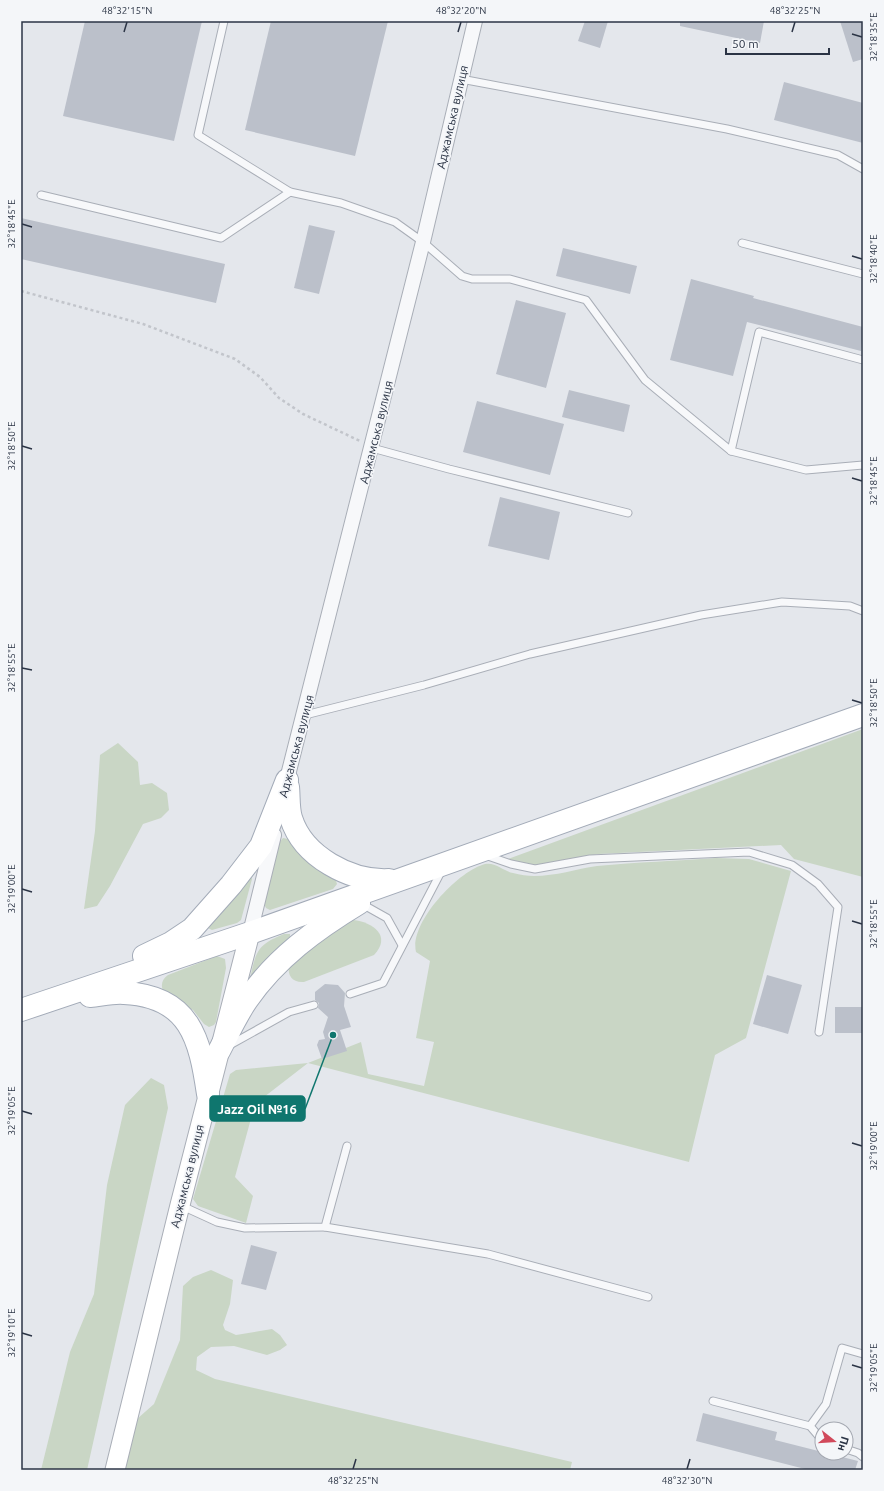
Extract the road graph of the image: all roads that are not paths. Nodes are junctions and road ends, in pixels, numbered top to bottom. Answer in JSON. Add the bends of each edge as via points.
{"nodes":[{"id":1,"x":224,"y":21,"type":"edge"},
{"id":2,"x":475,"y":21,"type":"edge"},
{"id":3,"x":461,"y":78,"type":"junction"},
{"id":4,"x":863,"y":169,"type":"edge"},
{"id":5,"x":290,"y":192,"type":"junction"},
{"id":6,"x":41,"y":195,"type":"dead end"},
{"id":7,"x":423,"y":242,"type":"junction"},
{"id":8,"x":742,"y":243,"type":"dead end"},
{"id":9,"x":863,"y":274,"type":"edge"},
{"id":10,"x":863,"y":360,"type":"edge"},
{"id":11,"x":372,"y":448,"type":"junction"},
{"id":12,"x":731,"y":451,"type":"junction"},
{"id":13,"x":863,"y":465,"type":"edge"},
{"id":14,"x":628,"y":513,"type":"dead end"},
{"id":15,"x":863,"y":611,"type":"edge"},
{"id":16,"x":305,"y":715,"type":"junction"},
{"id":17,"x":863,"y":715,"type":"edge"},
{"id":18,"x":287,"y":780,"type":"junction"},
{"id":19,"x":475,"y":852,"type":"junction"},
{"id":20,"x":446,"y":862,"type":"junction"},
{"id":21,"x":398,"y":880,"type":"junction"},
{"id":22,"x":360,"y":903,"type":"junction"},
{"id":23,"x":250,"y":933,"type":"junction"},
{"id":24,"x":402,"y":945,"type":"junction"},
{"id":25,"x":350,"y":994,"type":"dead end"},
{"id":26,"x":47,"y":1001,"type":"junction"},
{"id":27,"x":314,"y":1005,"type":"dead end"},
{"id":28,"x":21,"y":1010,"type":"edge"},
{"id":29,"x":819,"y":1032,"type":"dead end"},
{"id":30,"x":219,"y":1052,"type":"junction"},
{"id":31,"x":208,"y":1094,"type":"junction"},
{"id":32,"x":347,"y":1146,"type":"dead end"},
{"id":33,"x":180,"y":1205,"type":"junction"},
{"id":34,"x":325,"y":1227,"type":"junction"},
{"id":35,"x":648,"y":1297,"type":"dead end"},
{"id":36,"x":863,"y":1354,"type":"edge"},
{"id":37,"x":713,"y":1401,"type":"dead end"},
{"id":38,"x":810,"y":1426,"type":"junction"},
{"id":39,"x":814,"y":1431,"type":"edge"},
{"id":40,"x":854,"y":1452,"type":"edge"},
{"id":41,"x":863,"y":1457,"type":"edge"},
{"id":42,"x":115,"y":1470,"type":"edge"}],
"edges":[{"from":1,"to":5,"type":"lane","via":[[198,135]]},
{"from":2,"to":3,"type":"street","name":"Аджамська вулиця"},
{"from":3,"to":4,"type":"lane","via":[[727,129],[838,155]]},
{"from":3,"to":7,"type":"street","name":"Аджамська вулиця"},
{"from":5,"to":6,"type":"lane","via":[[221,238]]},
{"from":5,"to":7,"type":"lane","via":[[341,203],[395,222]]},
{"from":7,"to":11,"type":"street","name":"Аджамська вулиця"},
{"from":7,"to":12,"type":"lane","via":[[462,276],[472,279],[510,279],[586,300],[645,380]]},
{"from":8,"to":9,"type":"lane"},
{"from":10,"to":12,"type":"lane","via":[[759,332]]},
{"from":11,"to":14,"type":"lane"},
{"from":11,"to":16,"type":"street","name":"Аджамська вулиця"},
{"from":12,"to":13,"type":"lane","via":[[806,470]]},
{"from":15,"to":16,"type":"lane","via":[[850,606],[782,602],[701,615],[530,654],[424,685]]},
{"from":16,"to":18,"type":"street","name":"Аджамська вулиця"},
{"from":17,"to":19,"type":"main road"},
{"from":18,"to":21,"type":"main road","via":[[290,817],[302,839],[313,851],[338,869],[352,875],[378,881]]},
{"from":18,"to":23,"type":"street","name":"Аджамська вулиця"},
{"from":18,"to":26,"type":"main road","via":[[260,846],[192,930],[147,955]]},
{"from":19,"to":20,"type":"main road"},
{"from":19,"to":29,"type":"lane","via":[[535,869],[590,859],[749,852],[792,865],[818,884],[838,907]]},
{"from":20,"to":21,"type":"main road"},
{"from":20,"to":24,"type":"lane"},
{"from":21,"to":22,"type":"main road"},
{"from":21,"to":23,"type":"main road"},
{"from":22,"to":24,"type":"lane","via":[[387,918]]},
{"from":22,"to":30,"type":"main road","via":[[309,936],[282,958],[246,1001]]},
{"from":23,"to":26,"type":"main road"},
{"from":23,"to":30,"type":"main road","name":"Аджамська вулиця"},
{"from":24,"to":25,"type":"lane","via":[[383,983]]},
{"from":26,"to":28,"type":"main road"},
{"from":26,"to":31,"type":"main road","via":[[122,992],[148,996],[164,1002],[188,1023],[195,1036],[204,1064]]},
{"from":27,"to":30,"type":"lane","via":[[289,1012]]},
{"from":30,"to":31,"type":"main road","name":"Аджамська вулиця"},
{"from":31,"to":33,"type":"main road","name":"Аджамська вулиця"},
{"from":32,"to":34,"type":"lane"},
{"from":33,"to":34,"type":"lane","via":[[217,1222],[245,1228]]},
{"from":33,"to":42,"type":"main road","name":"Аджамська вулиця"},
{"from":34,"to":35,"type":"lane","via":[[488,1254]]},
{"from":36,"to":38,"type":"lane","via":[[842,1348],[826,1404]]},
{"from":37,"to":38,"type":"lane"},
{"from":38,"to":39,"type":"lane"},
{"from":40,"to":41,"type":"lane"}]}
